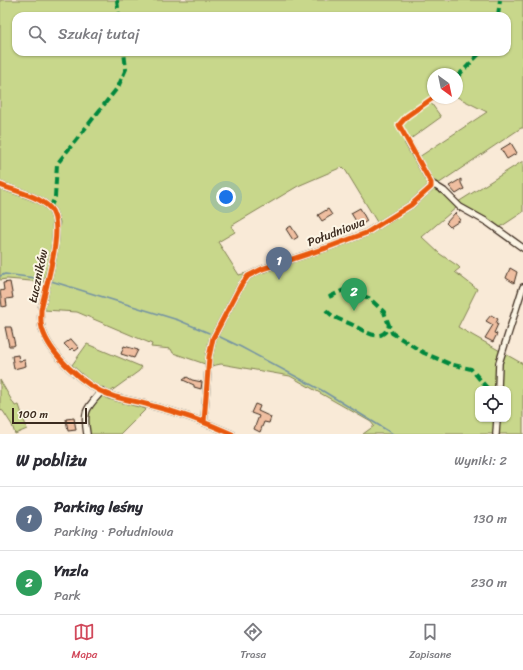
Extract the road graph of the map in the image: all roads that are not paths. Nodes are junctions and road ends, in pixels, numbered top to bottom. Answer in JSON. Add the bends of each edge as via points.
{"nodes":[{"id":1,"x":408,"y":142,"type":"dead end"},
{"id":2,"x":432,"y":183,"type":"junction"},
{"id":3,"x":0,"y":185,"type":"edge"},
{"id":4,"x":523,"y":248,"type":"edge"},
{"id":5,"x":523,"y":287,"type":"edge"},
{"id":6,"x":498,"y":386,"type":"edge"},
{"id":7,"x":102,"y":391,"type":"junction"},
{"id":8,"x":204,"y":422,"type":"junction"},
{"id":9,"x":497,"y":422,"type":"edge"},
{"id":10,"x":224,"y":432,"type":"edge"},
{"id":11,"x":87,"y":434,"type":"edge"},
{"id":12,"x":232,"y":434,"type":"edge"},
{"id":13,"x":496,"y":434,"type":"edge"}],
"edges":[{"from":1,"to":2,"type":"street"},
{"from":2,"to":4,"type":"street","via":[[460,207],[487,222]]},
{"from":2,"to":8,"type":"street","name":"Południowa","via":[[431,187],[411,205],[366,233],[248,276],[213,338]]},
{"from":3,"to":7,"type":"street","name":"Łuczników","via":[[43,202],[54,214],[56,228],[41,310],[42,329],[64,363]]},
{"from":5,"to":6,"type":"street","via":[[499,363]]},
{"from":7,"to":8,"type":"street","name":"Łuczników"},
{"from":7,"to":11,"type":"street","via":[[85,410]]},
{"from":8,"to":10,"type":"street","name":"Łuczników"},
{"from":9,"to":13,"type":"street"},
{"from":10,"to":12,"type":"street","name":"Łuczników"}]}
